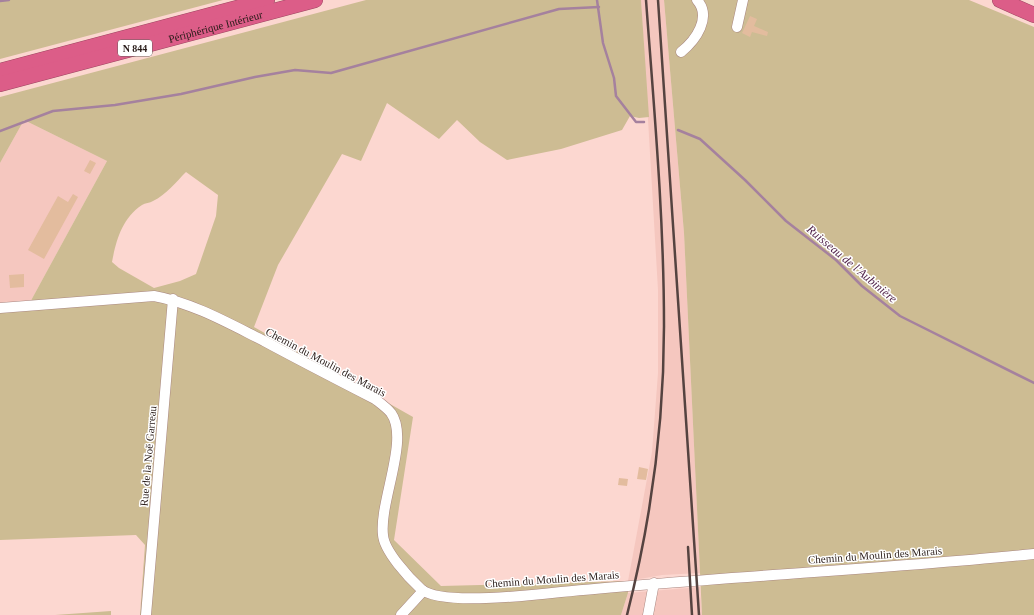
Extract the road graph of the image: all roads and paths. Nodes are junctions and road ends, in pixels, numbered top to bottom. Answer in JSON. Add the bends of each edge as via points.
{"nodes":[{"id":1,"x":267,"y":0,"type":"edge"},
{"id":2,"x":315,"y":0,"type":"edge"},
{"id":3,"x":697,"y":0,"type":"edge"},
{"id":4,"x":743,"y":0,"type":"edge"},
{"id":5,"x":1000,"y":0,"type":"edge"},
{"id":6,"x":1034,"y":15,"type":"edge"},
{"id":7,"x":737,"y":27,"type":"dead end"},
{"id":8,"x":681,"y":52,"type":"dead end"},
{"id":9,"x":0,"y":71,"type":"edge"},
{"id":10,"x":0,"y":84,"type":"edge"},
{"id":11,"x":173,"y":300,"type":"junction"},
{"id":12,"x":0,"y":308,"type":"edge"},
{"id":13,"x":1034,"y":554,"type":"edge"},
{"id":14,"x":654,"y":583,"type":"junction"},
{"id":15,"x":423,"y":591,"type":"junction"},
{"id":16,"x":146,"y":615,"type":"edge"},
{"id":17,"x":401,"y":615,"type":"edge"},
{"id":18,"x":648,"y":615,"type":"edge"}],
"edges":[{"from":1,"to":9,"type":"highway","number":"N 844"},
{"from":2,"to":10,"type":"highway","name":"Périphérique Intérieur","number":"N 844"},
{"from":3,"to":8,"type":"street","via":[[702,6],[701,24],[695,39]]},
{"from":4,"to":7,"type":"street"},
{"from":5,"to":6,"type":"highway"},
{"from":11,"to":12,"type":"street","name":"Chemin du Moulin des Marais","via":[[154,296]]},
{"from":11,"to":15,"type":"street","name":"Chemin du Moulin des Marais","via":[[195,308],[375,399],[391,412],[397,428],[397,446],[384,512],[383,537],[390,552]]},
{"from":11,"to":16,"type":"street","name":"Rue de la Noë Garreau"},
{"from":13,"to":14,"type":"street","name":"Chemin du Moulin des Marais"},
{"from":14,"to":15,"type":"street","name":"Chemin du Moulin des Marais","via":[[509,597],[443,597]]},
{"from":14,"to":18,"type":"street"},
{"from":15,"to":17,"type":"street"}]}
